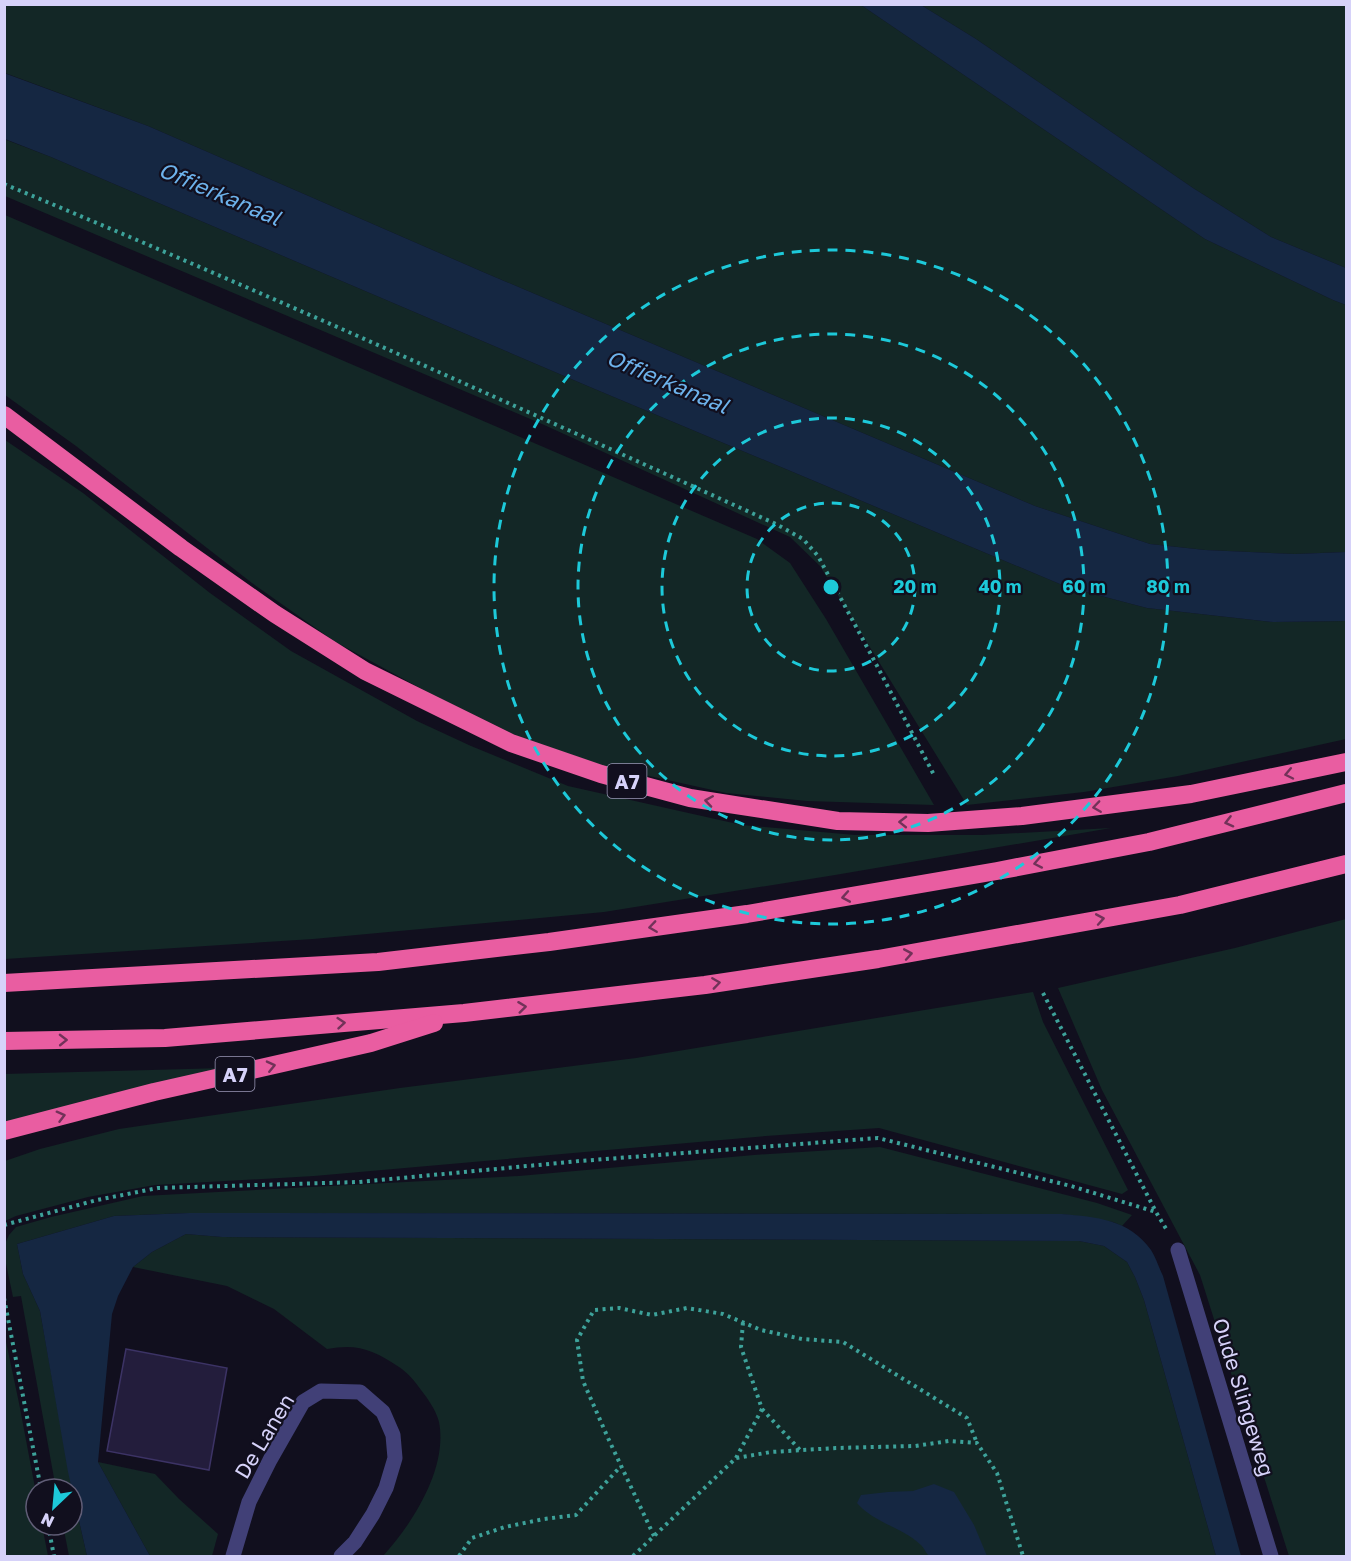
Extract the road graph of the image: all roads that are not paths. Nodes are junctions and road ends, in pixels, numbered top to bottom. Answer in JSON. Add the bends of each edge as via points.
{"nodes":[{"id":1,"x":4,"y":415,"type":"edge"},
{"id":2,"x":1347,"y":762,"type":"edge"},
{"id":3,"x":1347,"y":793,"type":"edge"},
{"id":4,"x":1347,"y":864,"type":"edge"},
{"id":5,"x":4,"y":983,"type":"edge"},
{"id":6,"x":464,"y":1013,"type":"junction"},
{"id":7,"x":4,"y":1041,"type":"edge"},
{"id":8,"x":4,"y":1131,"type":"edge"},
{"id":9,"x":1178,"y":1250,"type":"dead end"},
{"id":10,"x":233,"y":1557,"type":"edge"},
{"id":11,"x":341,"y":1557,"type":"edge"},
{"id":12,"x":1270,"y":1557,"type":"edge"}],
"edges":[{"from":2,"to":1,"type":"highway","number":"A7","one_way":true,"via":[[1191,794],[1022,816],[928,823],[838,821],[690,798],[601,774],[511,743],[365,671],[181,548]]},
{"from":3,"to":5,"type":"highway","one_way":true,"via":[[1149,842],[736,916],[378,962]]},
{"from":6,"to":4,"type":"highway","number":"A7","one_way":true,"via":[[705,985],[878,959],[1180,905]]},
{"from":7,"to":6,"type":"highway","number":"A7","one_way":true,"via":[[165,1038]]},
{"from":8,"to":6,"type":"highway","number":"A7","one_way":true,"via":[[371,1043]]},
{"from":9,"to":12,"type":"street","name":"Oude Slingeweg"},
{"from":10,"to":11,"type":"street","name":"De Lanen","via":[[249,1502],[303,1402],[321,1391],[360,1392],[383,1412],[393,1435],[395,1458],[373,1514]]}]}
